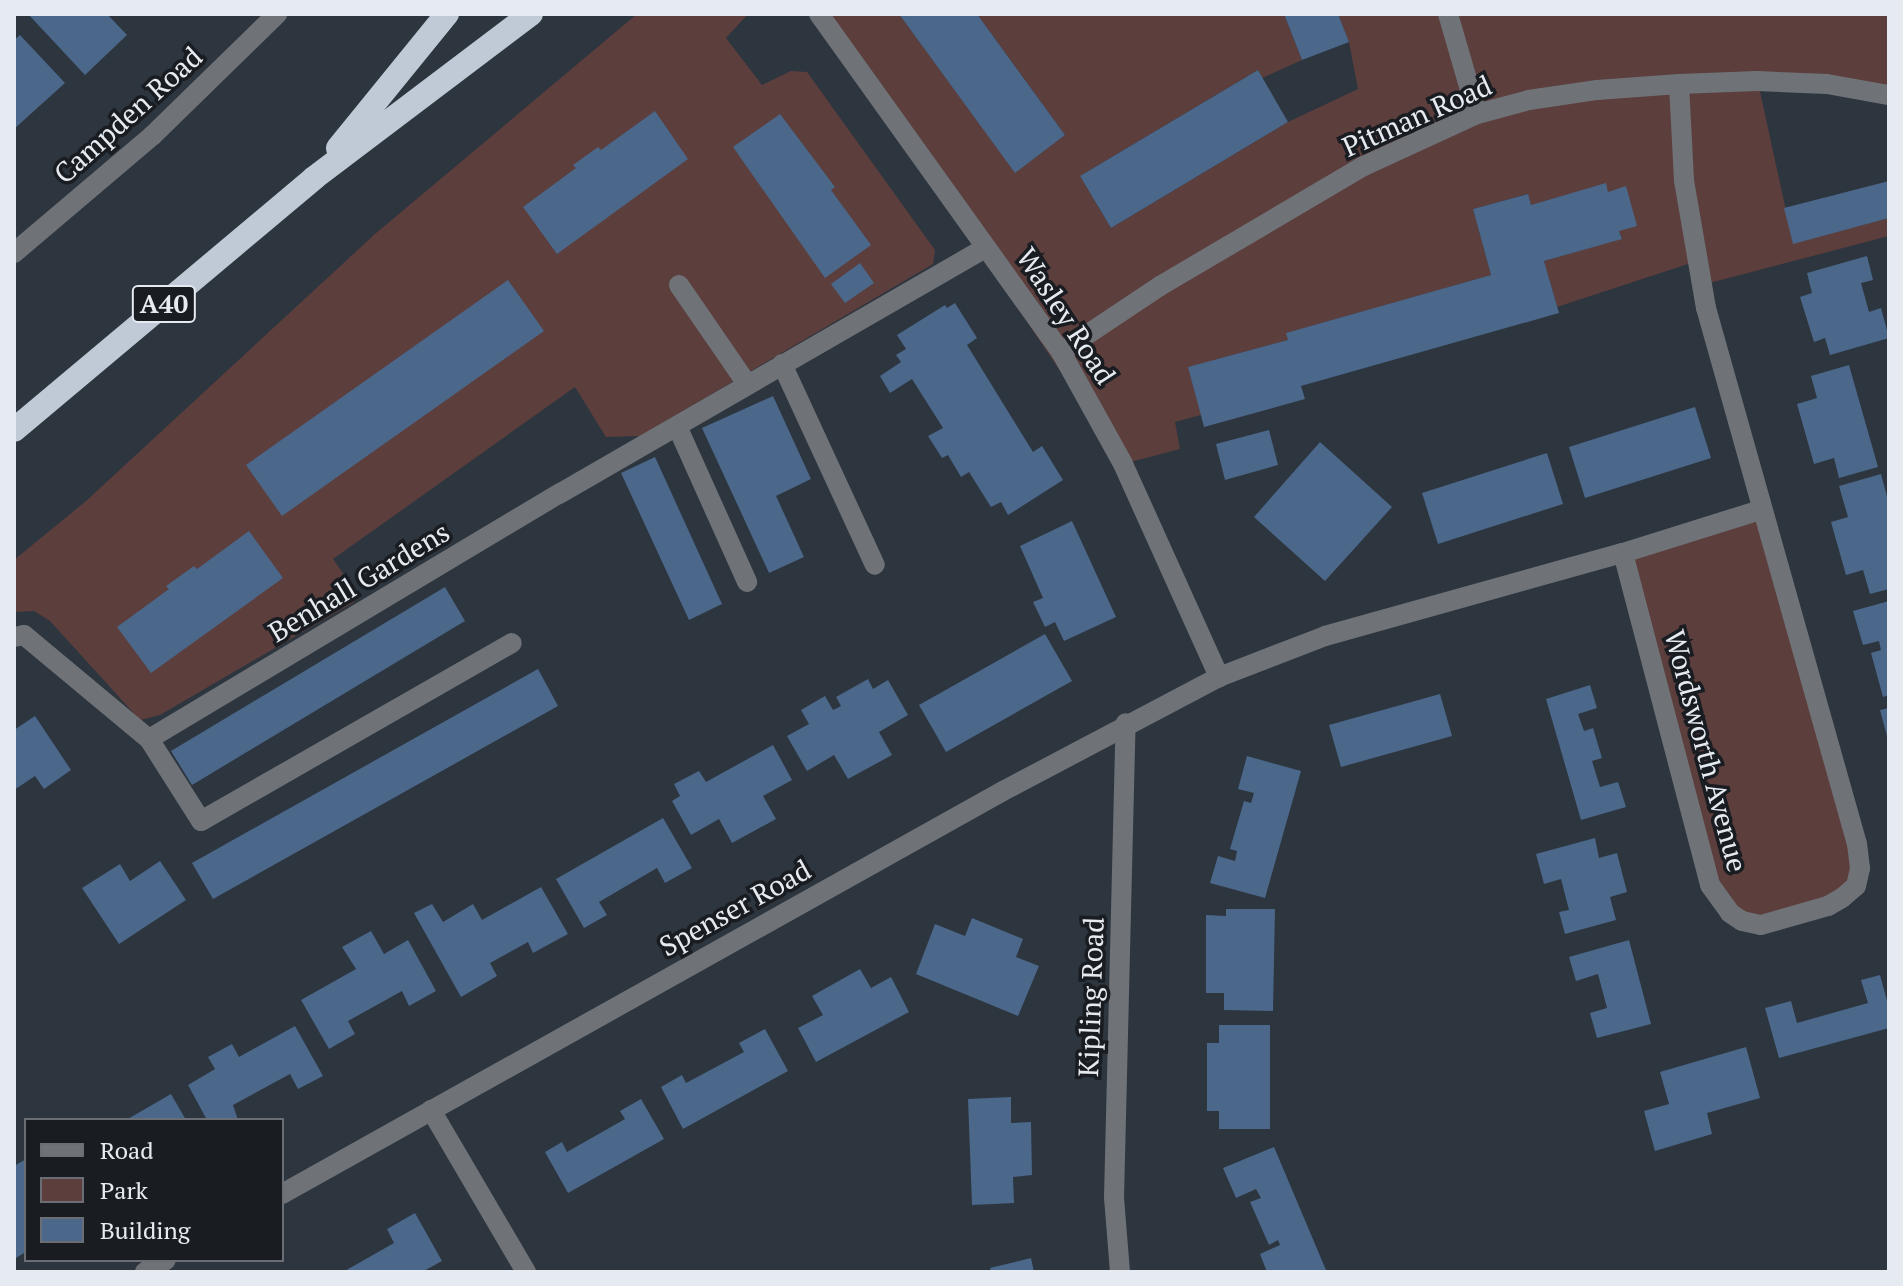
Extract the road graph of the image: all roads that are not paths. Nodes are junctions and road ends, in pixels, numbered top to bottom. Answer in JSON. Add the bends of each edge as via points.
{"nodes":[{"id":1,"x":277,"y":14,"type":"edge"},
{"id":2,"x":447,"y":14,"type":"edge"},
{"id":3,"x":531,"y":14,"type":"edge"},
{"id":4,"x":819,"y":14,"type":"edge"},
{"id":5,"x":1448,"y":14,"type":"edge"},
{"id":6,"x":1679,"y":84,"type":"junction"},
{"id":7,"x":1889,"y":95,"type":"edge"},
{"id":8,"x":1477,"y":114,"type":"junction"},
{"id":9,"x":314,"y":178,"type":"junction"},
{"id":10,"x":986,"y":247,"type":"junction"},
{"id":11,"x":14,"y":253,"type":"edge"},
{"id":12,"x":679,"y":285,"type":"dead end"},
{"id":13,"x":1061,"y":352,"type":"junction"},
{"id":14,"x":782,"y":364,"type":"junction"},
{"id":15,"x":747,"y":384,"type":"junction"},
{"id":16,"x":677,"y":426,"type":"junction"},
{"id":17,"x":14,"y":430,"type":"edge"},
{"id":18,"x":1760,"y":510,"type":"junction"},
{"id":19,"x":1623,"y":553,"type":"junction"},
{"id":20,"x":875,"y":565,"type":"dead end"},
{"id":21,"x":747,"y":582,"type":"dead end"},
{"id":22,"x":14,"y":637,"type":"edge"},
{"id":23,"x":512,"y":643,"type":"dead end"},
{"id":24,"x":1219,"y":677,"type":"junction"},
{"id":25,"x":1126,"y":723,"type":"junction"},
{"id":26,"x":149,"y":739,"type":"junction"},
{"id":27,"x":431,"y":1110,"type":"junction"},
{"id":28,"x":284,"y":1193,"type":"edge"},
{"id":29,"x":162,"y":1262,"type":"edge"},
{"id":30,"x":145,"y":1272,"type":"edge"},
{"id":31,"x":526,"y":1272,"type":"edge"},
{"id":32,"x":1120,"y":1272,"type":"edge"}],
"edges":[{"from":1,"to":11,"type":"street","name":"Campden Road","via":[[152,136]]},
{"from":2,"to":9,"type":"highway","number":"A40"},
{"from":3,"to":9,"type":"highway","number":"A40"},
{"from":4,"to":10,"type":"street","name":"Wasley Road"},
{"from":5,"to":8,"type":"street"},
{"from":6,"to":7,"type":"street","name":"Pitman Road","via":[[1827,84]]},
{"from":6,"to":8,"type":"street","name":"Pitman Road","via":[[1529,100]]},
{"from":6,"to":18,"type":"street","name":"Wordsworth Avenue","via":[[1684,180],[1704,297]]},
{"from":8,"to":13,"type":"street","name":"Pitman Road","via":[[1364,166],[1160,286]]},
{"from":9,"to":17,"type":"highway","number":"A40"},
{"from":10,"to":13,"type":"street","name":"Wasley Road"},
{"from":10,"to":14,"type":"street","name":"Benhall Gardens"},
{"from":12,"to":15,"type":"street"},
{"from":13,"to":24,"type":"street","name":"Wasley Road","via":[[1119,456]]},
{"from":14,"to":15,"type":"street","name":"Benhall Gardens"},
{"from":14,"to":20,"type":"street"},
{"from":15,"to":16,"type":"street","name":"Benhall Gardens"},
{"from":16,"to":21,"type":"street"},
{"from":16,"to":26,"type":"street","name":"Benhall Gardens"},
{"from":18,"to":19,"type":"street"},
{"from":18,"to":19,"type":"street","name":"Wordsworth Avenue","via":[[1857,844],[1856,886],[1828,906],[1761,925],[1730,913],[1710,885]]},
{"from":19,"to":24,"type":"street","via":[[1325,636]]},
{"from":22,"to":26,"type":"street","via":[[24,635]]},
{"from":23,"to":26,"type":"street","via":[[201,821]]},
{"from":24,"to":25,"type":"street","name":"Spenser Road"},
{"from":25,"to":27,"type":"street","name":"Spenser Road"},
{"from":25,"to":32,"type":"street","name":"Kipling Road","via":[[1114,1198]]},
{"from":27,"to":28,"type":"street","name":"Spenser Road"},
{"from":27,"to":31,"type":"street"},
{"from":29,"to":30,"type":"street"}]}
